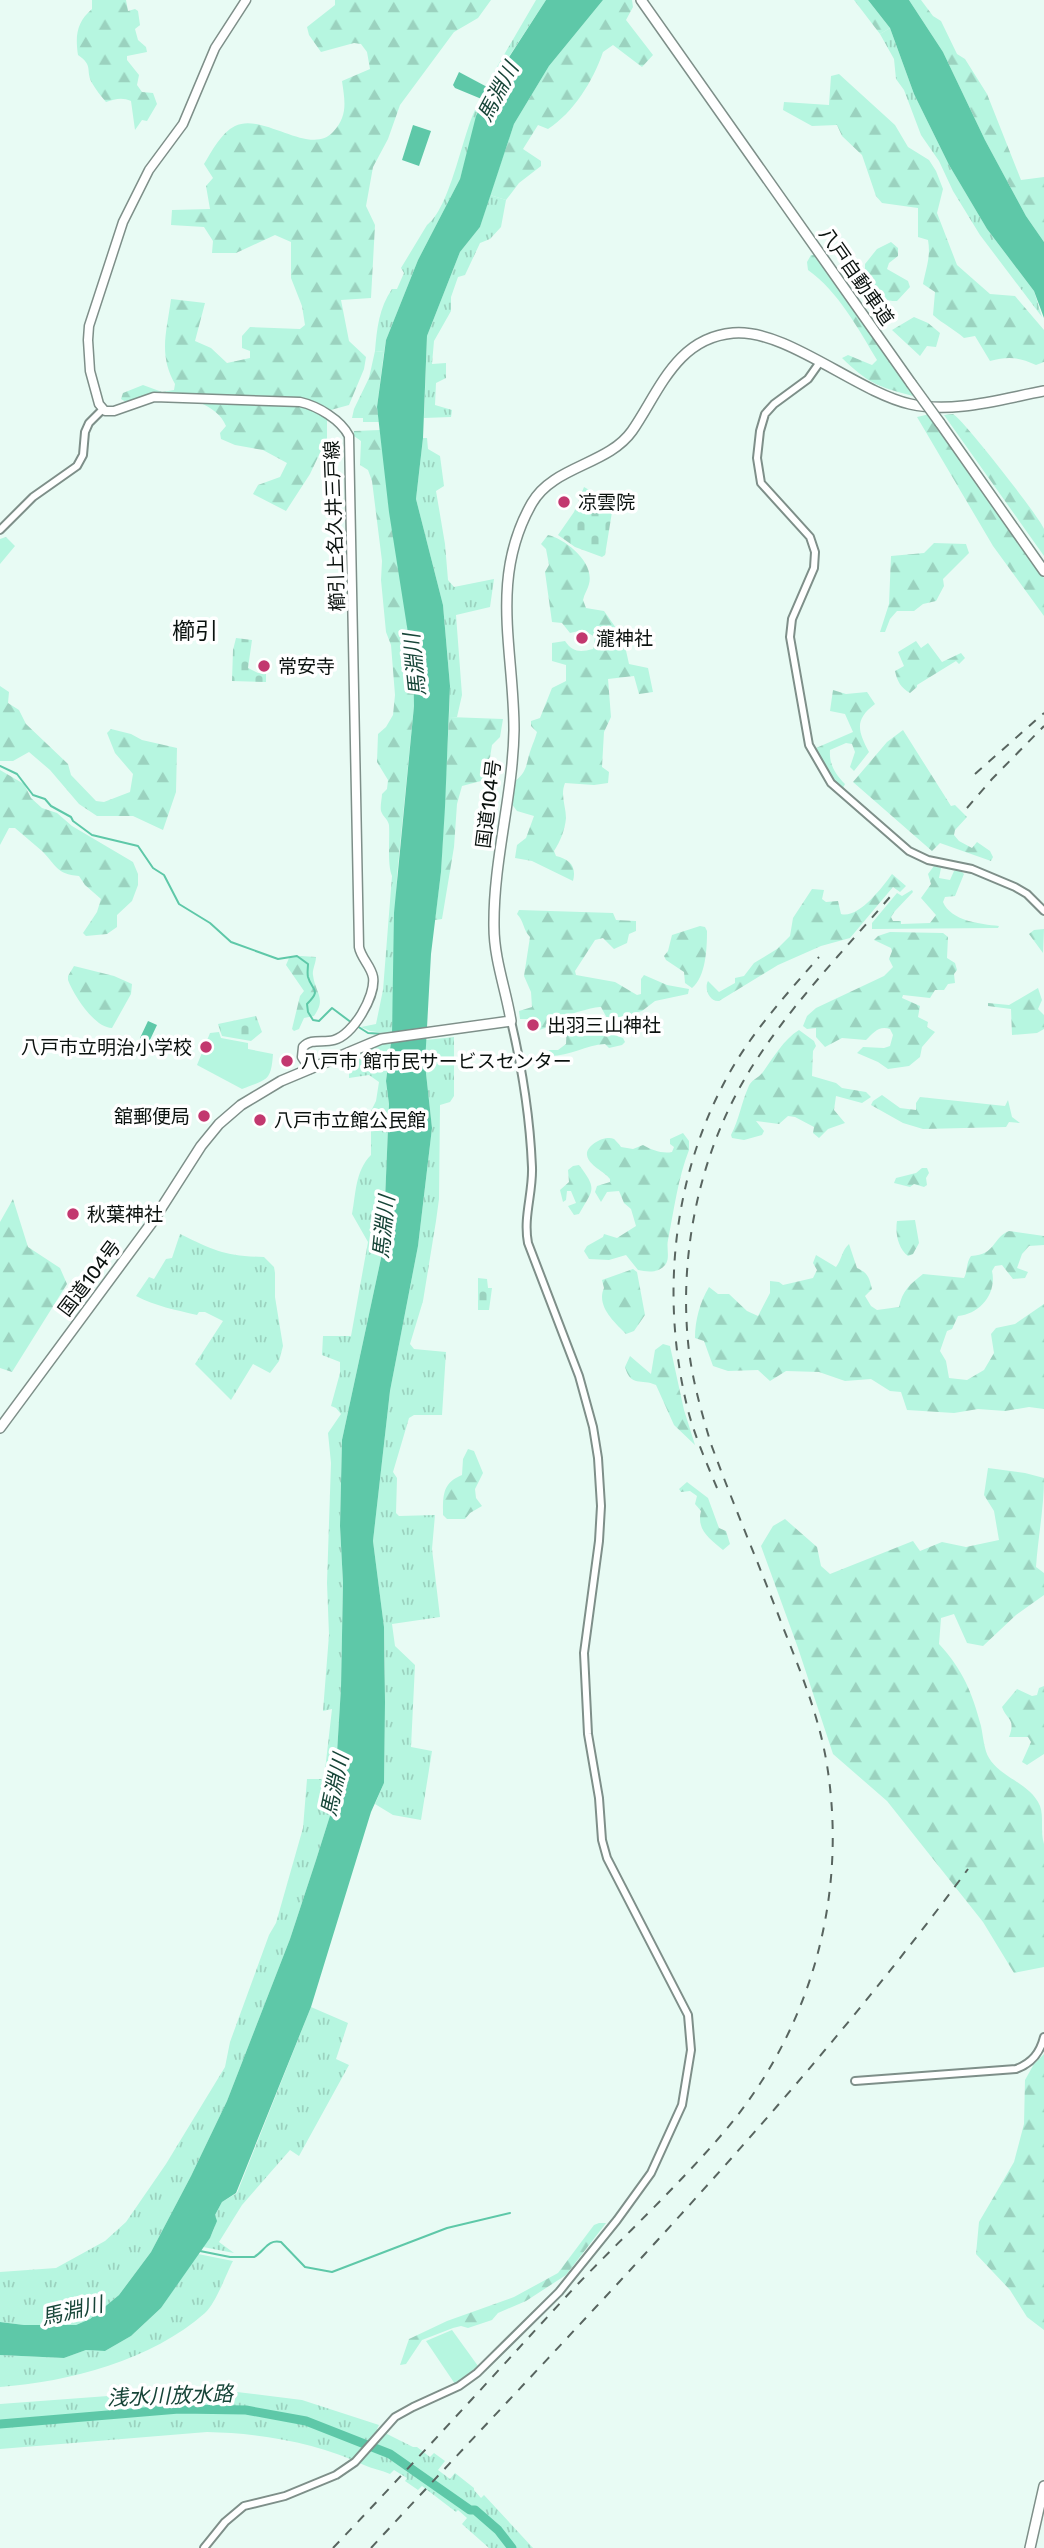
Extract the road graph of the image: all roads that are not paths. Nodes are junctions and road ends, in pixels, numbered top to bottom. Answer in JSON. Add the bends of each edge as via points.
{"nodes":[{"id":1,"x":246,"y":0,"type":"edge"},
{"id":2,"x":644,"y":0,"type":"edge"},
{"id":3,"x":820,"y":362,"type":"junction"},
{"id":4,"x":1044,"y":391,"type":"edge"},
{"id":5,"x":103,"y":409,"type":"junction"},
{"id":6,"x":942,"y":422,"type":"junction"},
{"id":7,"x":0,"y":530,"type":"edge"},
{"id":8,"x":1044,"y":564,"type":"edge"},
{"id":9,"x":1044,"y":571,"type":"edge"},
{"id":10,"x":1044,"y":911,"type":"edge"},
{"id":11,"x":511,"y":1021,"type":"junction"},
{"id":12,"x":310,"y":1069,"type":"junction"},
{"id":13,"x":0,"y":1428,"type":"edge"},
{"id":14,"x":1044,"y":2037,"type":"edge"},
{"id":15,"x":855,"y":2081,"type":"dead end"},
{"id":16,"x":1044,"y":2486,"type":"edge"},
{"id":17,"x":1044,"y":2500,"type":"edge"},
{"id":18,"x":204,"y":2548,"type":"edge"},
{"id":19,"x":1031,"y":2548,"type":"edge"}],
"edges":[{"from":1,"to":5,"type":"main road","via":[[215,48],[183,124],[149,170],[123,222],[89,327],[90,371]]},
{"from":2,"to":6,"type":"highway","name":"八戸自動車道","bridge":true},
{"from":3,"to":4,"type":"highway","name":"国道104号","via":[[912,405],[955,407]]},
{"from":3,"to":10,"type":"street","via":[[808,379],[768,409],[757,458],[761,483],[810,537],[815,552],[814,568],[792,618],[790,637],[809,745],[831,783],[909,851],[1015,887]]},
{"from":3,"to":11,"type":"highway","name":"国道104号","via":[[751,333],[711,339],[670,368],[621,443],[541,491],[524,518],[506,582],[514,733],[494,927]]},
{"from":5,"to":7,"type":"street","via":[[89,423],[77,466],[33,497]]},
{"from":5,"to":12,"type":"main road","name":"櫛引上名久井三戸線","via":[[114,411],[154,397],[300,402],[336,421],[349,436],[359,947],[373,981],[352,1028],[338,1040],[303,1047],[302,1057]]},
{"from":6,"to":8,"type":"highway","name":"八戸自動車道"},
{"from":6,"to":9,"type":"highway","name":"八戸自動車道"},
{"from":11,"to":12,"type":"highway","name":"国道104号","via":[[392,1037]]},
{"from":11,"to":18,"type":"street","via":[[531,1160],[525,1221],[528,1243],[579,1376],[598,1458],[599,1541],[583,1665],[602,1840],[690,2025],[682,2105],[645,2182],[559,2292],[477,2373],[403,2413],[355,2462],[326,2481],[244,2506]]},
{"from":12,"to":13,"type":"highway","name":"国道104号","via":[[248,1100],[211,1132],[153,1221]]},
{"from":14,"to":15,"type":"street","via":[[1034,2058],[1016,2069]]},
{"from":16,"to":19,"type":"highway"},
{"from":17,"to":19,"type":"highway"}]}
